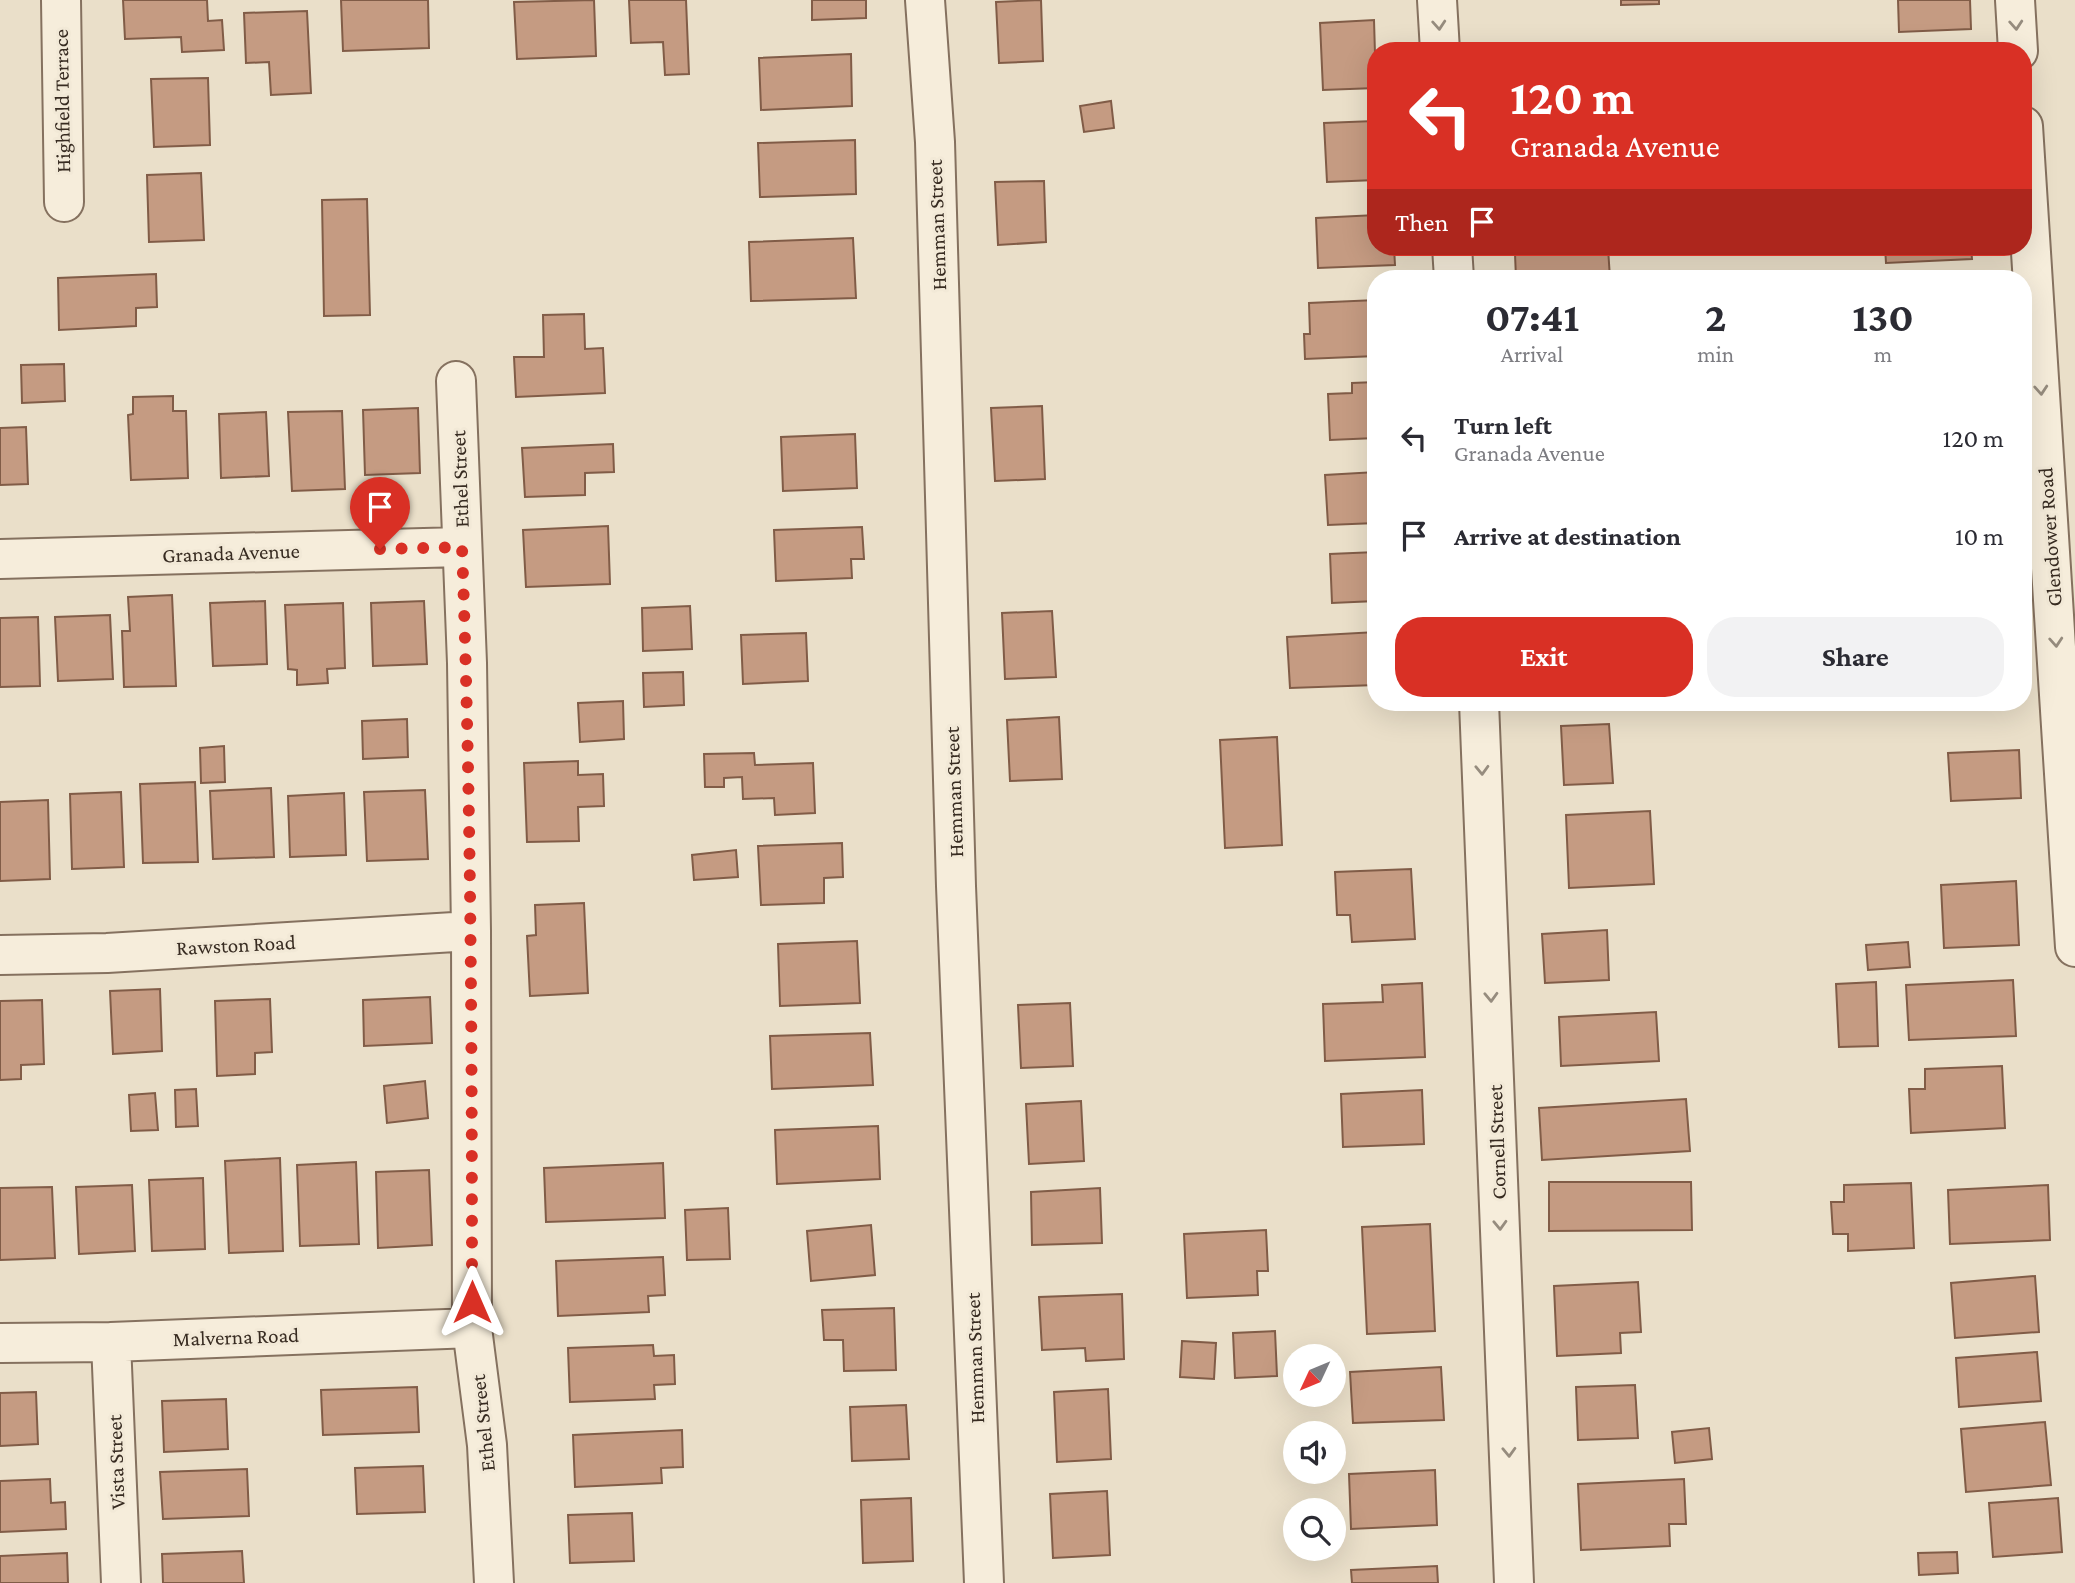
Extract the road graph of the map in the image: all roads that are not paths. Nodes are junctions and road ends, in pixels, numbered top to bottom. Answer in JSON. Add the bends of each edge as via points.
{"nodes":[{"id":1,"x":61,"y":0,"type":"edge"},
{"id":2,"x":925,"y":0,"type":"edge"},
{"id":3,"x":1437,"y":0,"type":"edge"},
{"id":4,"x":2015,"y":0,"type":"edge"},
{"id":5,"x":1439,"y":42,"type":"edge"},
{"id":6,"x":2017,"y":42,"type":"edge"},
{"id":7,"x":64,"y":202,"type":"dead end"},
{"id":8,"x":2031,"y":256,"type":"edge"},
{"id":9,"x":456,"y":381,"type":"dead end"},
{"id":10,"x":462,"y":547,"type":"junction"},
{"id":11,"x":0,"y":559,"type":"edge"},
{"id":12,"x":1479,"y":711,"type":"edge"},
{"id":13,"x":471,"y":932,"type":"junction"},
{"id":14,"x":2075,"y":947,"type":"edge"},
{"id":15,"x":0,"y":955,"type":"edge"},
{"id":16,"x":472,"y":1328,"type":"junction"},
{"id":17,"x":111,"y":1342,"type":"junction"},
{"id":18,"x":0,"y":1343,"type":"edge"},
{"id":19,"x":121,"y":1583,"type":"edge"},
{"id":20,"x":494,"y":1583,"type":"edge"},
{"id":21,"x":984,"y":1583,"type":"edge"},
{"id":22,"x":1514,"y":1583,"type":"edge"}],
"edges":[{"from":1,"to":7,"type":"street","name":"Highfield Terrace"},
{"from":2,"to":21,"type":"street","name":"Hemman Street","via":[[935,156],[956,886]]},
{"from":3,"to":5,"type":"street","one_way":true},
{"from":4,"to":6,"type":"street","one_way":true},
{"from":8,"to":14,"type":"street","name":"Glendower Road","one_way":true},
{"from":9,"to":10,"type":"street","name":"Ethel Street"},
{"from":10,"to":11,"type":"street","name":"Granada Avenue"},
{"from":10,"to":13,"type":"street","name":"Ethel Street"},
{"from":12,"to":22,"type":"street","name":"Cornell Street","one_way":true},
{"from":13,"to":15,"type":"street","name":"Rawston Road"},
{"from":13,"to":16,"type":"street","name":"Ethel Street"},
{"from":16,"to":17,"type":"street","name":"Malverna Road"},
{"from":16,"to":20,"type":"street","name":"Ethel Street","via":[[487,1445]]},
{"from":17,"to":18,"type":"street","name":"Malverna Road"},
{"from":17,"to":19,"type":"street","name":"Vista Street"}]}
